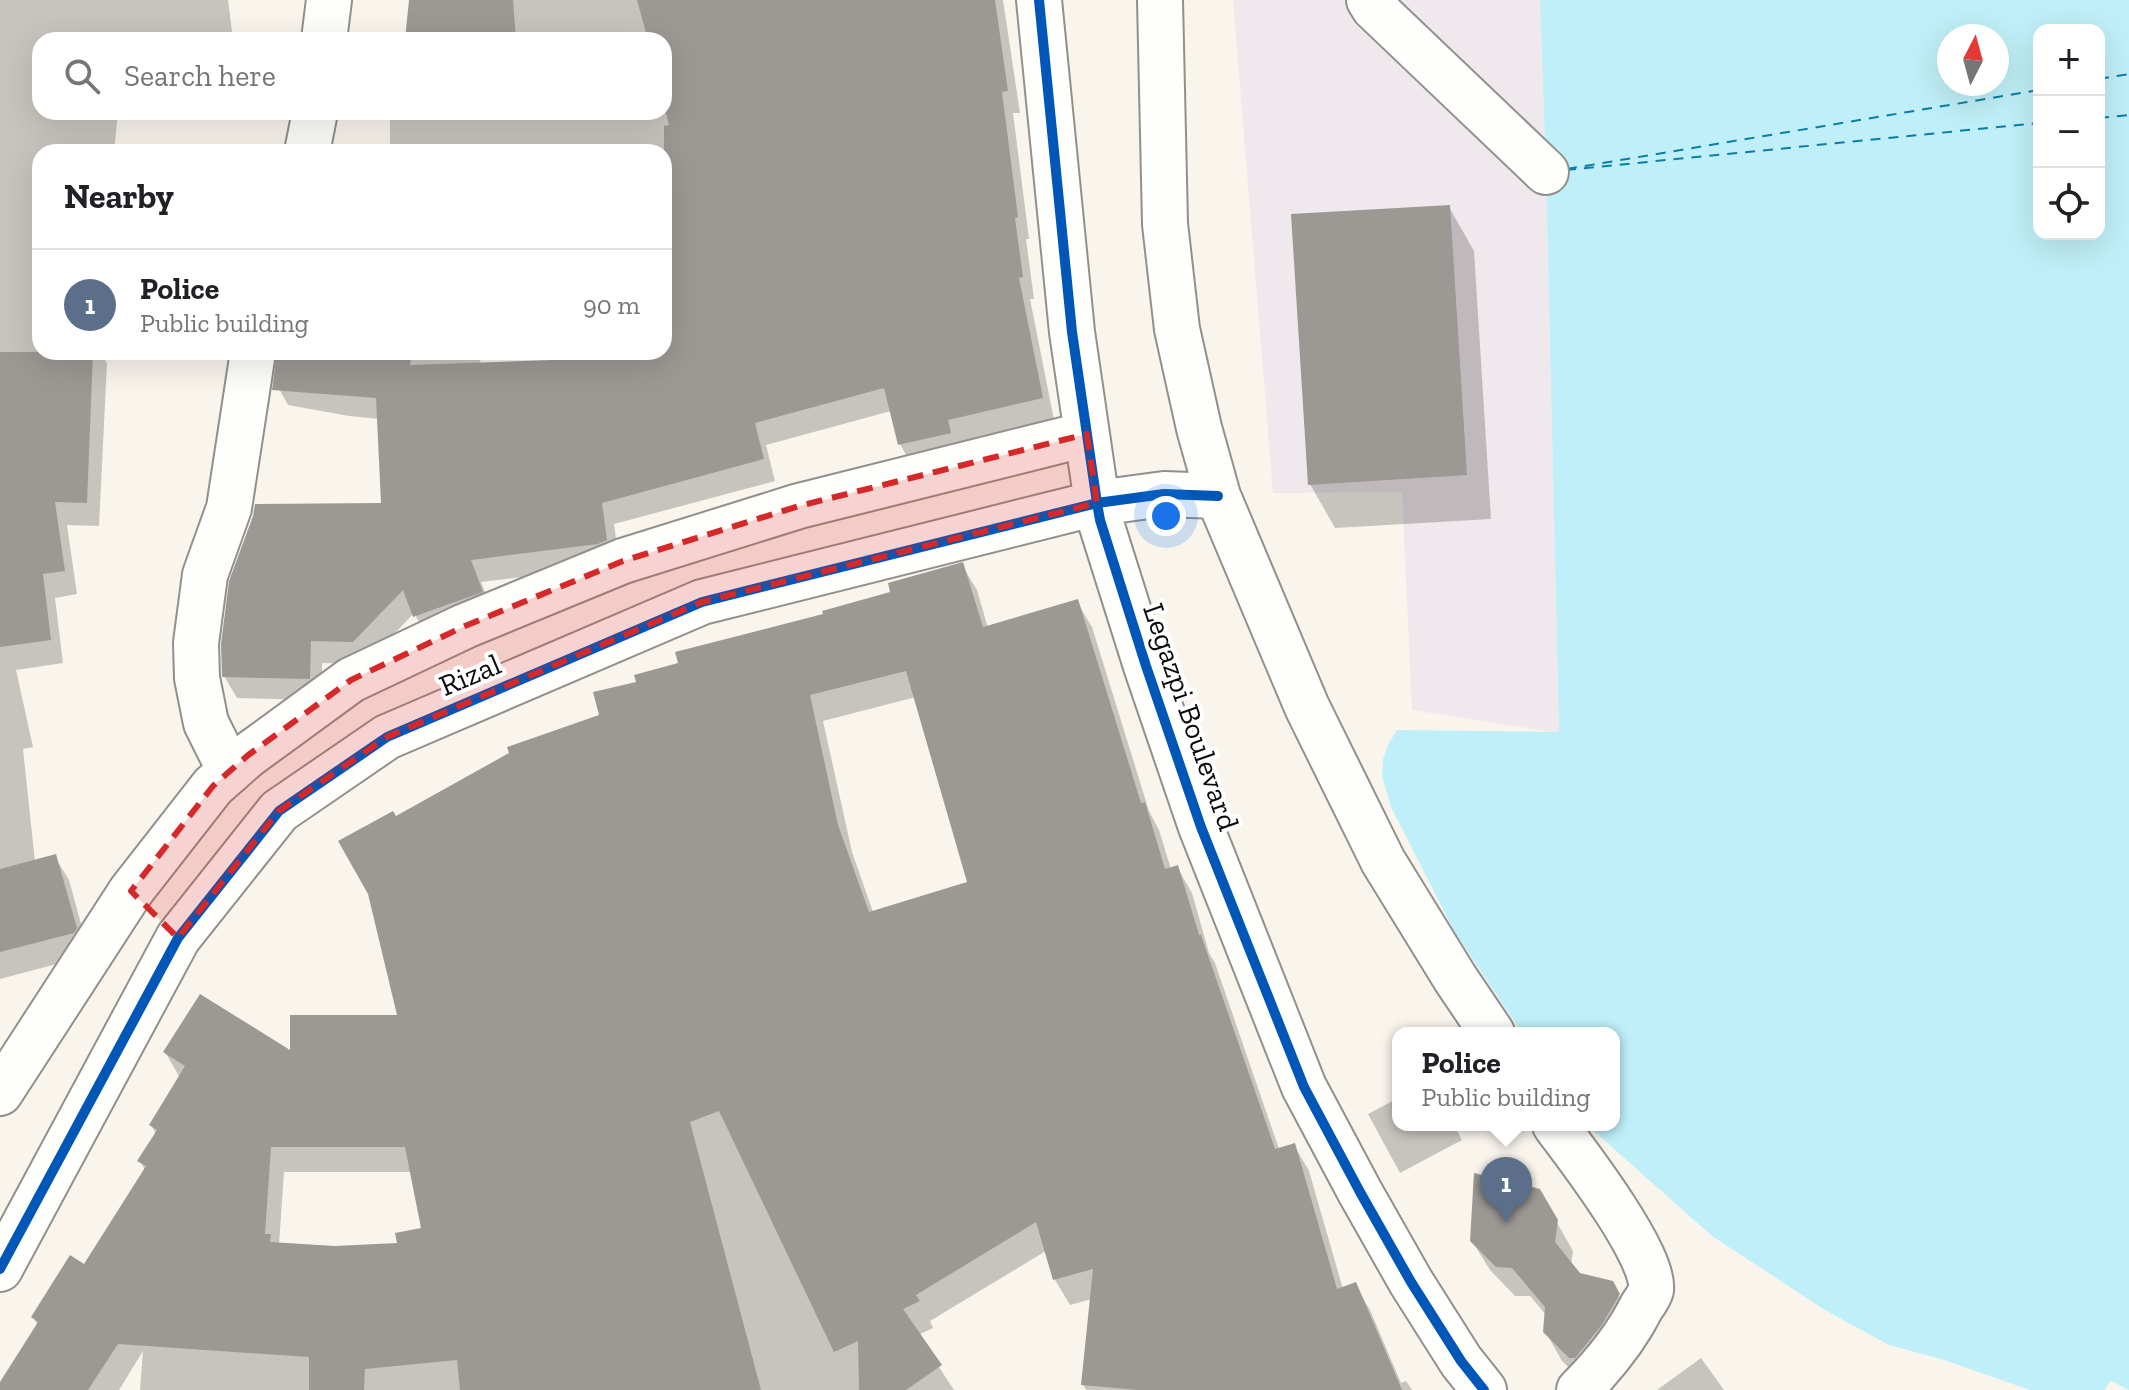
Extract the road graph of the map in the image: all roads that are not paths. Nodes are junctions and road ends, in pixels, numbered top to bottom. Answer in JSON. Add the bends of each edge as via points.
{"nodes":[{"id":1,"x":329,"y":0,"type":"edge"},
{"id":2,"x":1039,"y":0,"type":"edge"},
{"id":3,"x":1160,"y":0,"type":"edge"},
{"id":4,"x":1369,"y":0,"type":"edge"},
{"id":5,"x":325,"y":32,"type":"edge"},
{"id":6,"x":313,"y":120,"type":"edge"},
{"id":7,"x":309,"y":144,"type":"edge"},
{"id":8,"x":1546,"y":172,"type":"dead end"},
{"id":9,"x":252,"y":360,"type":"edge"},
{"id":10,"x":1087,"y":434,"type":"junction"},
{"id":11,"x":1218,"y":496,"type":"junction"},
{"id":12,"x":1097,"y":503,"type":"junction"},
{"id":13,"x":221,"y":778,"type":"junction"},
{"id":14,"x":131,"y":891,"type":"junction"},
{"id":15,"x":178,"y":938,"type":"junction"},
{"id":16,"x":1488,"y":1027,"type":"edge"},
{"id":17,"x":0,"y":1093,"type":"edge"},
{"id":18,"x":1559,"y":1131,"type":"edge"},
{"id":19,"x":0,"y":1269,"type":"edge"},
{"id":20,"x":1484,"y":1390,"type":"edge"},
{"id":21,"x":1579,"y":1390,"type":"edge"}],
"edges":[{"from":1,"to":5,"type":"street"},
{"from":2,"to":10,"type":"street","name":"Legazpi Boulevard"},
{"from":3,"to":11,"type":"street","via":[[1165,224],[1177,329]]},
{"from":4,"to":8,"type":"street"},
{"from":6,"to":7,"type":"street"},
{"from":9,"to":13,"type":"street","via":[[229,508],[205,575],[196,643],[197,678]]},
{"from":10,"to":12,"type":"street","name":"Legazpi Boulevard"},
{"from":10,"to":13,"type":"street","name":"Rizal","via":[[799,506],[623,561],[351,680]]},
{"from":11,"to":12,"type":"street","name":"Rizal","via":[[1164,494]]},
{"from":11,"to":16,"type":"street","via":[[1307,707],[1383,861]]},
{"from":12,"to":15,"type":"street","name":"Rizal","via":[[702,602],[387,737],[279,811]]},
{"from":12,"to":20,"type":"street","name":"Legazpi Boulevard","via":[[1201,827],[1304,1087],[1411,1282]]},
{"from":13,"to":14,"type":"street","name":"Rizal"},
{"from":14,"to":15,"type":"street"},
{"from":14,"to":17,"type":"street","name":"Rizal"},
{"from":15,"to":19,"type":"street","name":"Rizal"},
{"from":18,"to":21,"type":"street","via":[[1646,1262],[1651,1289],[1605,1364]]}]}
